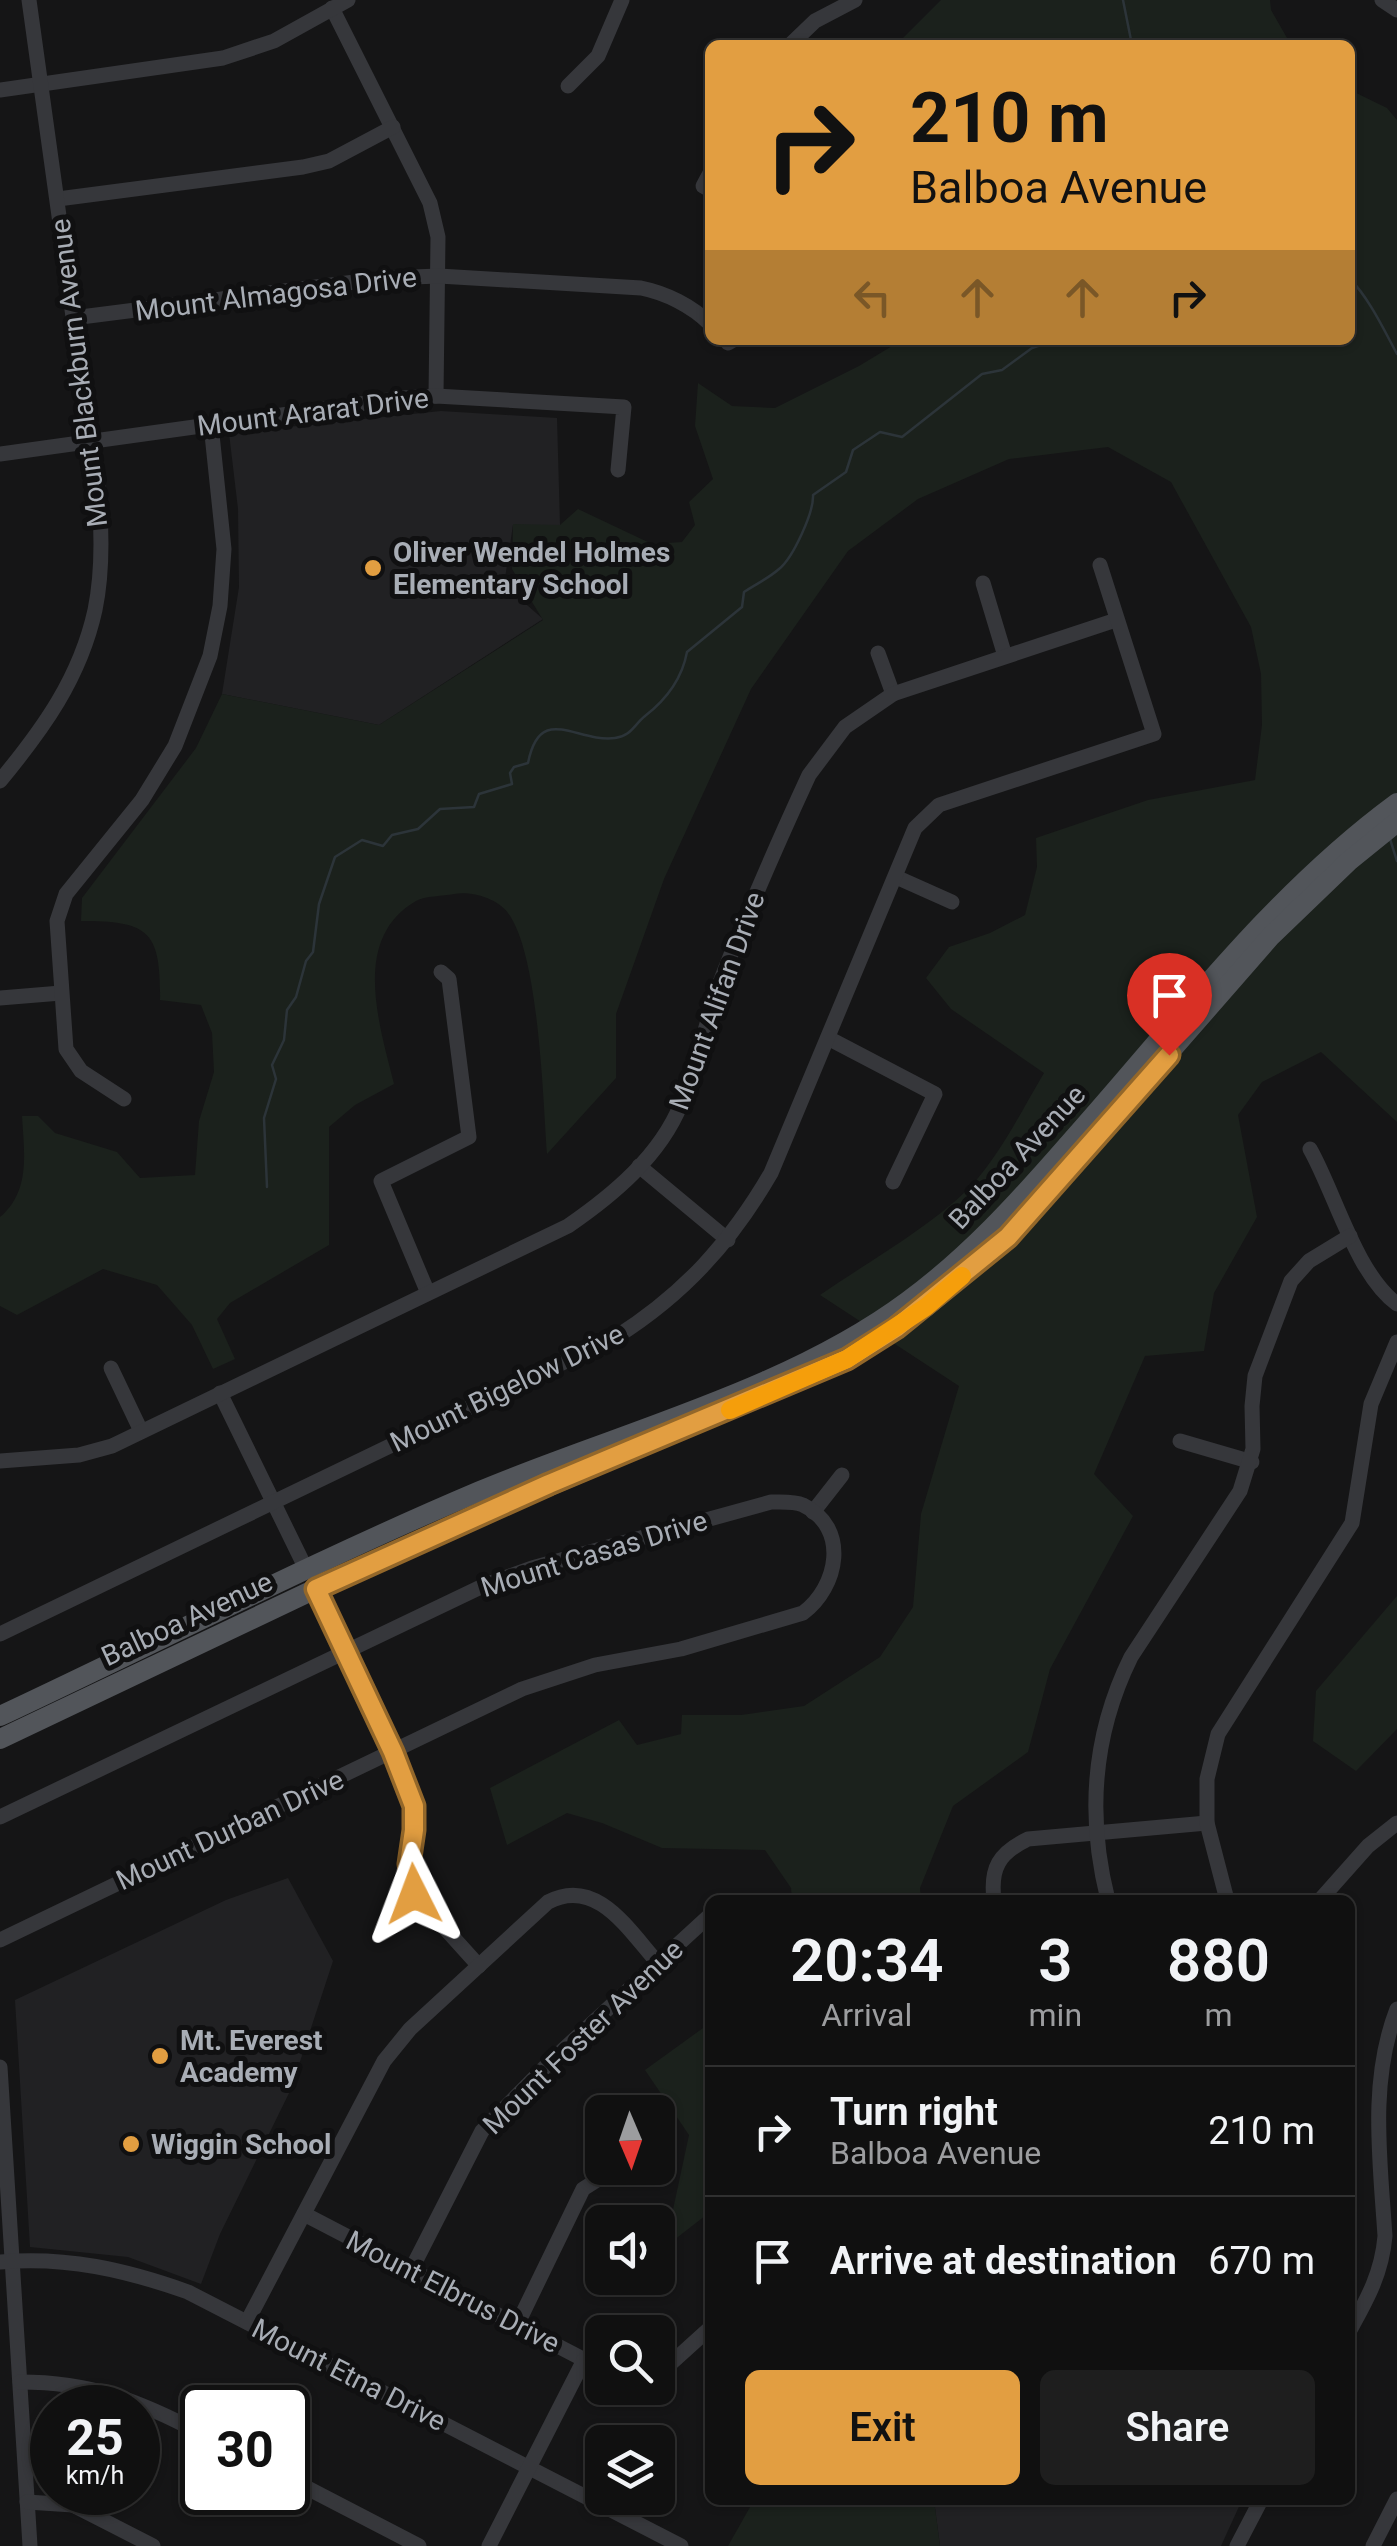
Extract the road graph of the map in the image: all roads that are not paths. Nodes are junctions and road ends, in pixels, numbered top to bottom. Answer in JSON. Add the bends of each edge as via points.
{"nodes":[{"id":1,"x":29,"y":0,"type":"edge"},
{"id":2,"x":348,"y":0,"type":"edge"},
{"id":3,"x":622,"y":0,"type":"edge"},
{"id":4,"x":855,"y":0,"type":"edge"},
{"id":5,"x":1382,"y":0,"type":"edge"},
{"id":6,"x":332,"y":8,"type":"junction"},
{"id":7,"x":1397,"y":10,"type":"edge"},
{"id":8,"x":795,"y":40,"type":"edge"},
{"id":9,"x":42,"y":85,"type":"junction"},
{"id":10,"x":568,"y":86,"type":"dead end"},
{"id":11,"x":0,"y":90,"type":"edge"},
{"id":12,"x":393,"y":127,"type":"junction"},
{"id":13,"x":58,"y":199,"type":"junction"},
{"id":14,"x":438,"y":276,"type":"junction"},
{"id":15,"x":73,"y":318,"type":"junction"},
{"id":16,"x":705,"y":320,"type":"edge"},
{"id":17,"x":436,"y":396,"type":"junction"},
{"id":18,"x":211,"y":425,"type":"junction"},
{"id":19,"x":92,"y":440,"type":"junction"},
{"id":20,"x":0,"y":454,"type":"edge"},
{"id":21,"x":618,"y":470,"type":"dead end"},
{"id":22,"x":1100,"y":565,"type":"dead end"},
{"id":23,"x":984,"y":583,"type":"dead end"},
{"id":24,"x":1116,"y":620,"type":"junction"},
{"id":25,"x":878,"y":653,"type":"dead end"},
{"id":26,"x":1005,"y":656,"type":"junction"},
{"id":27,"x":894,"y":694,"type":"junction"},
{"id":28,"x":0,"y":780,"type":"edge"},
{"id":29,"x":1397,"y":803,"type":"edge"},
{"id":30,"x":1397,"y":822,"type":"edge"},
{"id":31,"x":896,"y":877,"type":"junction"},
{"id":32,"x":952,"y":902,"type":"dead end"},
{"id":33,"x":441,"y":972,"type":"dead end"},
{"id":34,"x":62,"y":993,"type":"junction"},
{"id":35,"x":0,"y":998,"type":"edge"},
{"id":36,"x":828,"y":1038,"type":"junction"},
{"id":37,"x":124,"y":1100,"type":"dead end"},
{"id":38,"x":1310,"y":1149,"type":"dead end"},
{"id":39,"x":639,"y":1166,"type":"junction"},
{"id":40,"x":893,"y":1182,"type":"dead end"},
{"id":41,"x":1350,"y":1236,"type":"junction"},
{"id":42,"x":728,"y":1240,"type":"junction"},
{"id":43,"x":428,"y":1293,"type":"junction"},
{"id":44,"x":1397,"y":1304,"type":"edge"},
{"id":45,"x":1397,"y":1342,"type":"edge"},
{"id":46,"x":111,"y":1368,"type":"dead end"},
{"id":47,"x":220,"y":1393,"type":"junction"},
{"id":48,"x":142,"y":1431,"type":"junction"},
{"id":49,"x":1180,"y":1442,"type":"dead end"},
{"id":50,"x":0,"y":1461,"type":"edge"},
{"id":51,"x":1252,"y":1462,"type":"junction"},
{"id":52,"x":842,"y":1475,"type":"dead end"},
{"id":53,"x":273,"y":1502,"type":"junction"},
{"id":54,"x":814,"y":1512,"type":"junction"},
{"id":55,"x":357,"y":1545,"type":"junction"},
{"id":56,"x":306,"y":1569,"type":"junction"},
{"id":57,"x":316,"y":1589,"type":"junction"},
{"id":58,"x":285,"y":1603,"type":"junction"},
{"id":59,"x":0,"y":1634,"type":"edge"},
{"id":60,"x":343,"y":1651,"type":"junction"},
{"id":61,"x":0,"y":1716,"type":"edge"},
{"id":62,"x":0,"y":1739,"type":"edge"},
{"id":63,"x":393,"y":1752,"type":"junction"},
{"id":64,"x":0,"y":1816,"type":"edge"},
{"id":65,"x":1207,"y":1823,"type":"junction"},
{"id":66,"x":1397,"y":1824,"type":"edge"},
{"id":67,"x":1097,"y":1833,"type":"junction"},
{"id":68,"x":993,"y":1895,"type":"edge"},
{"id":69,"x":1107,"y":1895,"type":"edge"},
{"id":70,"x":1226,"y":1895,"type":"edge"},
{"id":71,"x":1324,"y":1895,"type":"edge"},
{"id":72,"x":705,"y":1920,"type":"edge"},
{"id":73,"x":0,"y":1940,"type":"edge"},
{"id":74,"x":658,"y":1963,"type":"junction"},
{"id":75,"x":479,"y":1966,"type":"junction"},
{"id":76,"x":1397,"y":2009,"type":"edge"},
{"id":77,"x":0,"y":2067,"type":"edge"},
{"id":78,"x":1388,"y":2152,"type":"edge"},
{"id":79,"x":590,"y":2185,"type":"edge"},
{"id":80,"x":304,"y":2214,"type":"junction"},
{"id":81,"x":6,"y":2261,"type":"edge"},
{"id":82,"x":411,"y":2270,"type":"junction"},
{"id":83,"x":1355,"y":2321,"type":"edge"},
{"id":84,"x":247,"y":2322,"type":"junction"},
{"id":85,"x":517,"y":2325,"type":"junction"},
{"id":86,"x":705,"y":2332,"type":"edge"},
{"id":87,"x":675,"y":2359,"type":"edge"},
{"id":88,"x":584,"y":2360,"type":"joint"},
{"id":89,"x":20,"y":2382,"type":"junction"},
{"id":90,"x":180,"y":2423,"type":"edge"},
{"id":91,"x":530,"y":2468,"type":"junction"},
{"id":92,"x":310,"y":2489,"type":"edge"},
{"id":93,"x":1397,"y":2499,"type":"edge"},
{"id":94,"x":28,"y":2502,"type":"junction"},
{"id":95,"x":1258,"y":2505,"type":"edge"},
{"id":96,"x":1377,"y":2545,"type":"edge"},
{"id":97,"x":30,"y":2546,"type":"edge"},
{"id":98,"x":153,"y":2546,"type":"edge"},
{"id":99,"x":419,"y":2546,"type":"edge"},
{"id":100,"x":489,"y":2546,"type":"edge"},
{"id":101,"x":681,"y":2546,"type":"edge"},
{"id":102,"x":1237,"y":2546,"type":"edge"}],
"edges":[{"from":1,"to":9,"type":"street","name":"Mount Blackburn Avenue"},
{"from":2,"to":6,"type":"street"},
{"from":3,"to":10,"type":"street","via":[[598,56]]},
{"from":4,"to":8,"type":"street"},
{"from":5,"to":7,"type":"street"},
{"from":6,"to":9,"type":"street","via":[[274,41],[223,58]]},
{"from":6,"to":12,"type":"street"},
{"from":9,"to":11,"type":"street"},
{"from":9,"to":13,"type":"street","name":"Mount Blackburn Avenue"},
{"from":12,"to":13,"type":"street","via":[[304,167]]},
{"from":12,"to":14,"type":"street","via":[[430,203]]},
{"from":13,"to":15,"type":"street","name":"Mount Blackburn Avenue"},
{"from":14,"to":15,"type":"street","name":"Mount Almagosa Drive"},
{"from":14,"to":16,"type":"street","name":"Mount Almagosa Drive","via":[[641,288]]},
{"from":14,"to":17,"type":"street"},
{"from":15,"to":19,"type":"street","name":"Mount Blackburn Avenue"},
{"from":17,"to":18,"type":"street","name":"Mount Ararat Drive"},
{"from":17,"to":21,"type":"street","name":"Mount Ararat Drive","via":[[624,407]]},
{"from":18,"to":19,"type":"street","name":"Mount Ararat Drive"},
{"from":18,"to":34,"type":"street","via":[[224,549],[210,656],[152,784],[66,894],[57,921]]},
{"from":19,"to":20,"type":"street","name":"Mount Ararat Drive"},
{"from":19,"to":28,"type":"street","name":"Mount Blackburn Avenue","via":[[99,536],[95,608],[84,651],[40,732]]},
{"from":22,"to":24,"type":"street"},
{"from":23,"to":26,"type":"street"},
{"from":24,"to":26,"type":"street","name":"Mount Alifan Drive"},
{"from":24,"to":31,"type":"street","name":"Mount Bigelow Drive","via":[[1154,734],[939,805],[915,828]]},
{"from":25,"to":27,"type":"street"},
{"from":26,"to":27,"type":"street","name":"Mount Alifan Drive"},
{"from":27,"to":39,"type":"street","name":"Mount Alifan Drive","via":[[845,726],[808,775],[722,976],[681,1105]]},
{"from":29,"to":55,"type":"main road","name":"Balboa Avenue","via":[[1343,845],[1257,930],[994,1229],[888,1315],[838,1347],[758,1382]]},
{"from":30,"to":57,"type":"main road","name":"Balboa Avenue","via":[[1271,936],[1008,1237],[896,1328],[847,1359]]},
{"from":31,"to":32,"type":"street"},
{"from":31,"to":36,"type":"street","name":"Mount Bigelow Drive"},
{"from":33,"to":43,"type":"street","via":[[449,980],[469,1137],[380,1181]]},
{"from":34,"to":35,"type":"street"},
{"from":34,"to":37,"type":"street","via":[[69,1057]]},
{"from":36,"to":40,"type":"street","via":[[935,1094]]},
{"from":36,"to":42,"type":"street","name":"Mount Bigelow Drive","via":[[771,1173]]},
{"from":38,"to":41,"type":"street"},
{"from":39,"to":42,"type":"street"},
{"from":39,"to":43,"type":"street","name":"Mount Alifan Drive","via":[[568,1226]]},
{"from":41,"to":44,"type":"street"},
{"from":41,"to":51,"type":"street","via":[[1309,1261],[1292,1281],[1255,1376]]},
{"from":42,"to":53,"type":"street","name":"Mount Bigelow Drive","via":[[675,1296],[616,1337]]},
{"from":43,"to":47,"type":"street","name":"Mount Alifan Drive"},
{"from":45,"to":65,"type":"street","via":[[1371,1404],[1352,1524],[1218,1734],[1207,1779]]},
{"from":46,"to":48,"type":"street"},
{"from":47,"to":48,"type":"street","name":"Mount Alifan Drive"},
{"from":47,"to":53,"type":"street"},
{"from":48,"to":50,"type":"street","name":"Mount Alifan Drive","via":[[79,1455]]},
{"from":49,"to":51,"type":"street"},
{"from":51,"to":67,"type":"street","via":[[1120,1680],[1099,1748]]},
{"from":52,"to":54,"type":"street"},
{"from":53,"to":56,"type":"street"},
{"from":53,"to":59,"type":"street","name":"Mount Bigelow Drive"},
{"from":54,"to":60,"type":"street","name":"Mount Casas Drive","via":[[794,1502],[772,1502],[532,1568]]},
{"from":54,"to":63,"type":"street","name":"Mount Durban Drive","via":[[831,1536],[834,1566],[816,1604],[803,1613],[559,1675]]},
{"from":55,"to":56,"type":"main road","name":"Balboa Avenue"},
{"from":55,"to":57,"type":"main road","via":[[323,1572]]},
{"from":56,"to":58,"type":"main road"},
{"from":56,"to":61,"type":"main road","name":"Balboa Avenue"},
{"from":57,"to":58,"type":"main road","name":"Balboa Avenue"},
{"from":57,"to":60,"type":"street"},
{"from":58,"to":62,"type":"main road","name":"Balboa Avenue"},
{"from":60,"to":63,"type":"street"},
{"from":60,"to":64,"type":"street","name":"Mount Casas Drive"},
{"from":63,"to":73,"type":"street","name":"Mount Durban Drive"},
{"from":63,"to":75,"type":"street","via":[[414,1806],[414,1894]]},
{"from":65,"to":67,"type":"street"},
{"from":65,"to":70,"type":"street"},
{"from":66,"to":71,"type":"street"},
{"from":67,"to":68,"type":"street","via":[[1028,1839],[1007,1849],[993,1868]]},
{"from":67,"to":69,"type":"street"},
{"from":72,"to":74,"type":"street","name":"Mount Foster Avenue"},
{"from":74,"to":75,"type":"street","via":[[604,1904],[572,1894],[548,1902]]},
{"from":74,"to":82,"type":"street","name":"Mount Foster Avenue","via":[[482,2131]]},
{"from":75,"to":80,"type":"street","via":[[384,2061]]},
{"from":76,"to":78,"type":"street","via":[[1379,2073]]},
{"from":77,"to":81,"type":"street"},
{"from":78,"to":83,"type":"street","via":[[1382,2261]]},
{"from":79,"to":85,"type":"street"},
{"from":80,"to":82,"type":"street","name":"Mount Elbrus Drive"},
{"from":80,"to":84,"type":"street"},
{"from":81,"to":84,"type":"street","name":"Mount Etna Drive","via":[[70,2261],[131,2272]]},
{"from":81,"to":89,"type":"street"},
{"from":82,"to":85,"type":"street","name":"Mount Elbrus Drive"},
{"from":84,"to":91,"type":"street","name":"Mount Etna Drive"},
{"from":85,"to":88,"type":"street","name":"Mount Elbrus Drive"},
{"from":86,"to":87,"type":"street"},
{"from":88,"to":91,"type":"street"},
{"from":89,"to":90,"type":"street","via":[[104,2390]]},
{"from":89,"to":94,"type":"street"},
{"from":91,"to":100,"type":"street"},
{"from":91,"to":101,"type":"street","name":"Mount Etna Drive"},
{"from":92,"to":99,"type":"street"},
{"from":93,"to":96,"type":"street"},
{"from":94,"to":97,"type":"street"},
{"from":94,"to":98,"type":"street","via":[[72,2506]]},
{"from":95,"to":102,"type":"street"}]}
